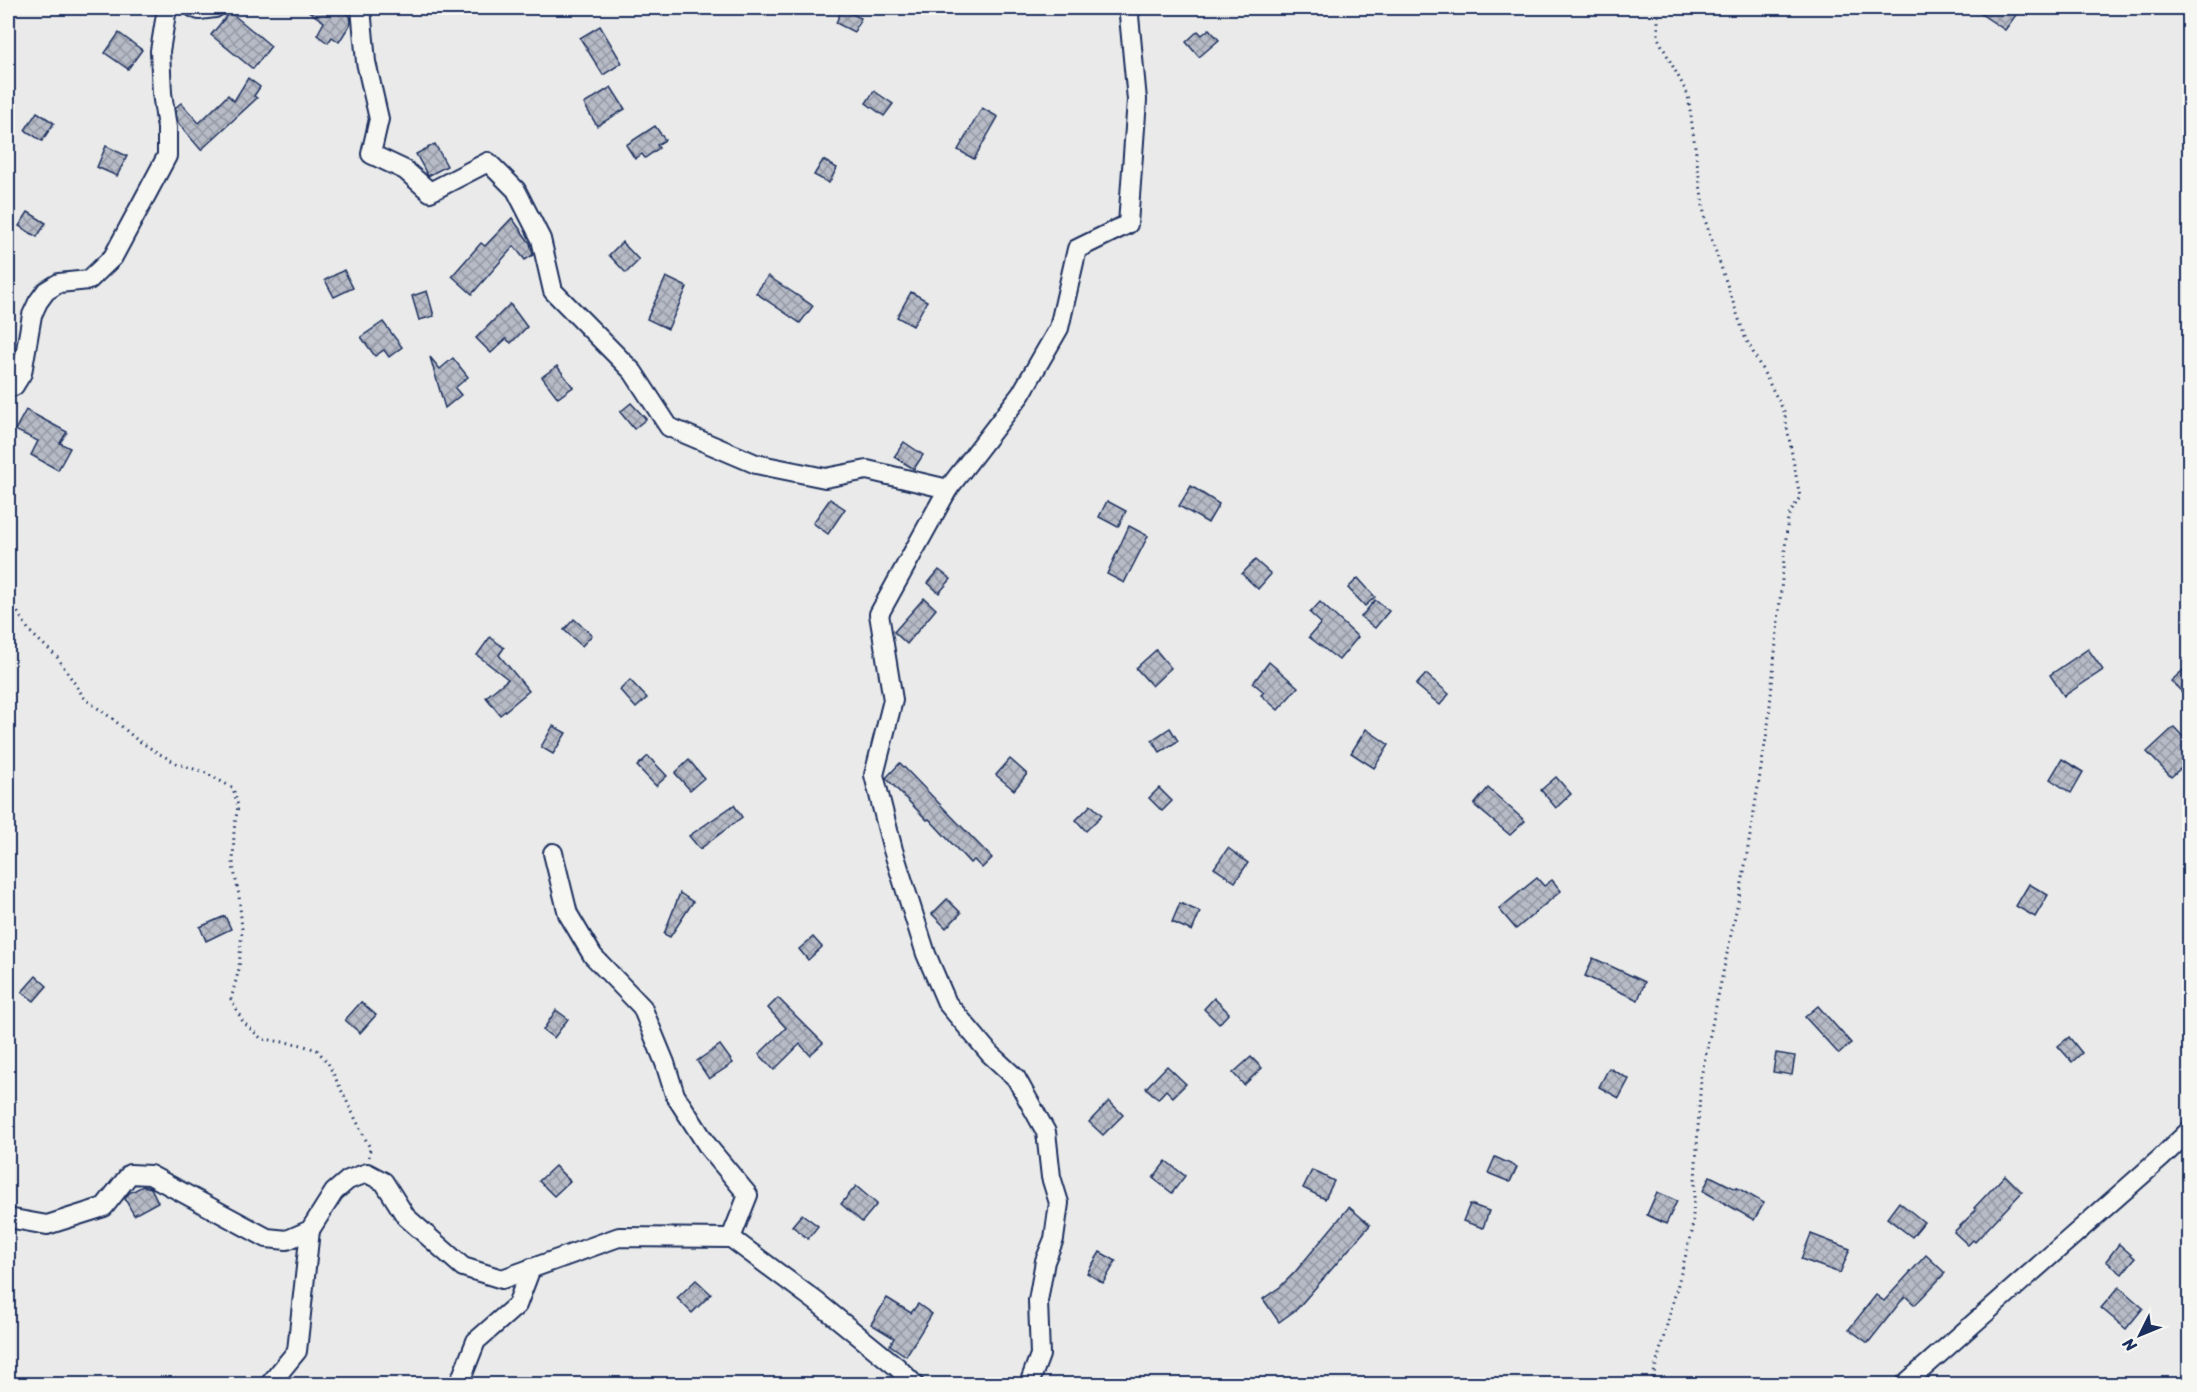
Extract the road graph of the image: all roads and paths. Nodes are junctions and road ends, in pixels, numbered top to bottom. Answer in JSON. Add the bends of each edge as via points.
{"nodes":[{"id":1,"x":167,"y":8,"type":"edge"},
{"id":2,"x":194,"y":8,"type":"edge"},
{"id":3,"x":215,"y":8,"type":"edge"},
{"id":4,"x":361,"y":8,"type":"edge"},
{"id":5,"x":1131,"y":8,"type":"edge"},
{"id":6,"x":1658,"y":8,"type":"edge"},
{"id":7,"x":8,"y":388,"type":"edge"},
{"id":8,"x":948,"y":489,"type":"junction"},
{"id":9,"x":8,"y":597,"type":"edge"},
{"id":10,"x":553,"y":853,"type":"dead end"},
{"id":11,"x":2190,"y":1130,"type":"edge"},
{"id":12,"x":368,"y":1173,"type":"junction"},
{"id":13,"x":8,"y":1218,"type":"edge"},
{"id":14,"x":310,"y":1230,"type":"junction"},
{"id":15,"x":731,"y":1238,"type":"junction"},
{"id":16,"x":531,"y":1268,"type":"junction"},
{"id":17,"x":270,"y":1384,"type":"edge"},
{"id":18,"x":459,"y":1384,"type":"edge"},
{"id":19,"x":914,"y":1384,"type":"edge"},
{"id":20,"x":1029,"y":1384,"type":"edge"},
{"id":21,"x":1652,"y":1384,"type":"edge"},
{"id":22,"x":1905,"y":1384,"type":"edge"}],
"edges":[{"from":1,"to":7,"type":"street","via":[[160,51],[167,156],[113,257],[89,280],[59,283],[46,291],[32,315],[22,373],[14,386]]},
{"from":2,"to":3,"type":"street"},
{"from":4,"to":8,"type":"street","via":[[366,62],[379,119],[371,154],[405,170],[430,192],[488,162],[516,190],[541,239],[554,291],[633,372],[669,427],[756,464],[825,478],[867,470]]},
{"from":5,"to":8,"type":"street","via":[[1137,100],[1128,224],[1077,249],[1059,328],[1021,394]]},
{"from":6,"to":21,"type":"path","via":[[1658,38],[1688,95],[1706,220],[1745,337],[1784,411],[1800,497],[1788,517],[1768,726],[1743,878],[1701,1077],[1692,1232]]},
{"from":8,"to":20,"type":"street","via":[[879,614],[893,700],[874,775],[893,850],[948,1003],[990,1054],[1016,1078],[1046,1132],[1051,1177],[1059,1203],[1038,1302],[1040,1355]]},
{"from":9,"to":12,"type":"path","via":[[30,632],[57,657],[85,699],[158,753],[232,788],[238,806],[233,867],[242,929],[239,969],[231,999],[243,1022],[262,1039],[317,1050],[328,1063],[369,1148]]},
{"from":10,"to":15,"type":"street","via":[[568,914],[593,956],[642,1007],[675,1095],[709,1149],[748,1196]]},
{"from":11,"to":22,"type":"street"},
{"from":12,"to":14,"type":"street","via":[[348,1180],[334,1192]]},
{"from":12,"to":16,"type":"street","via":[[384,1182],[406,1217],[463,1267],[502,1279]]},
{"from":13,"to":14,"type":"street","via":[[47,1225],[104,1207],[130,1174],[150,1174],[267,1238],[287,1240]]},
{"from":14,"to":17,"type":"street","via":[[297,1351]]},
{"from":15,"to":16,"type":"street","via":[[619,1238]]},
{"from":15,"to":19,"type":"street","via":[[826,1309]]},
{"from":16,"to":18,"type":"street","via":[[517,1305],[476,1341]]}]}
